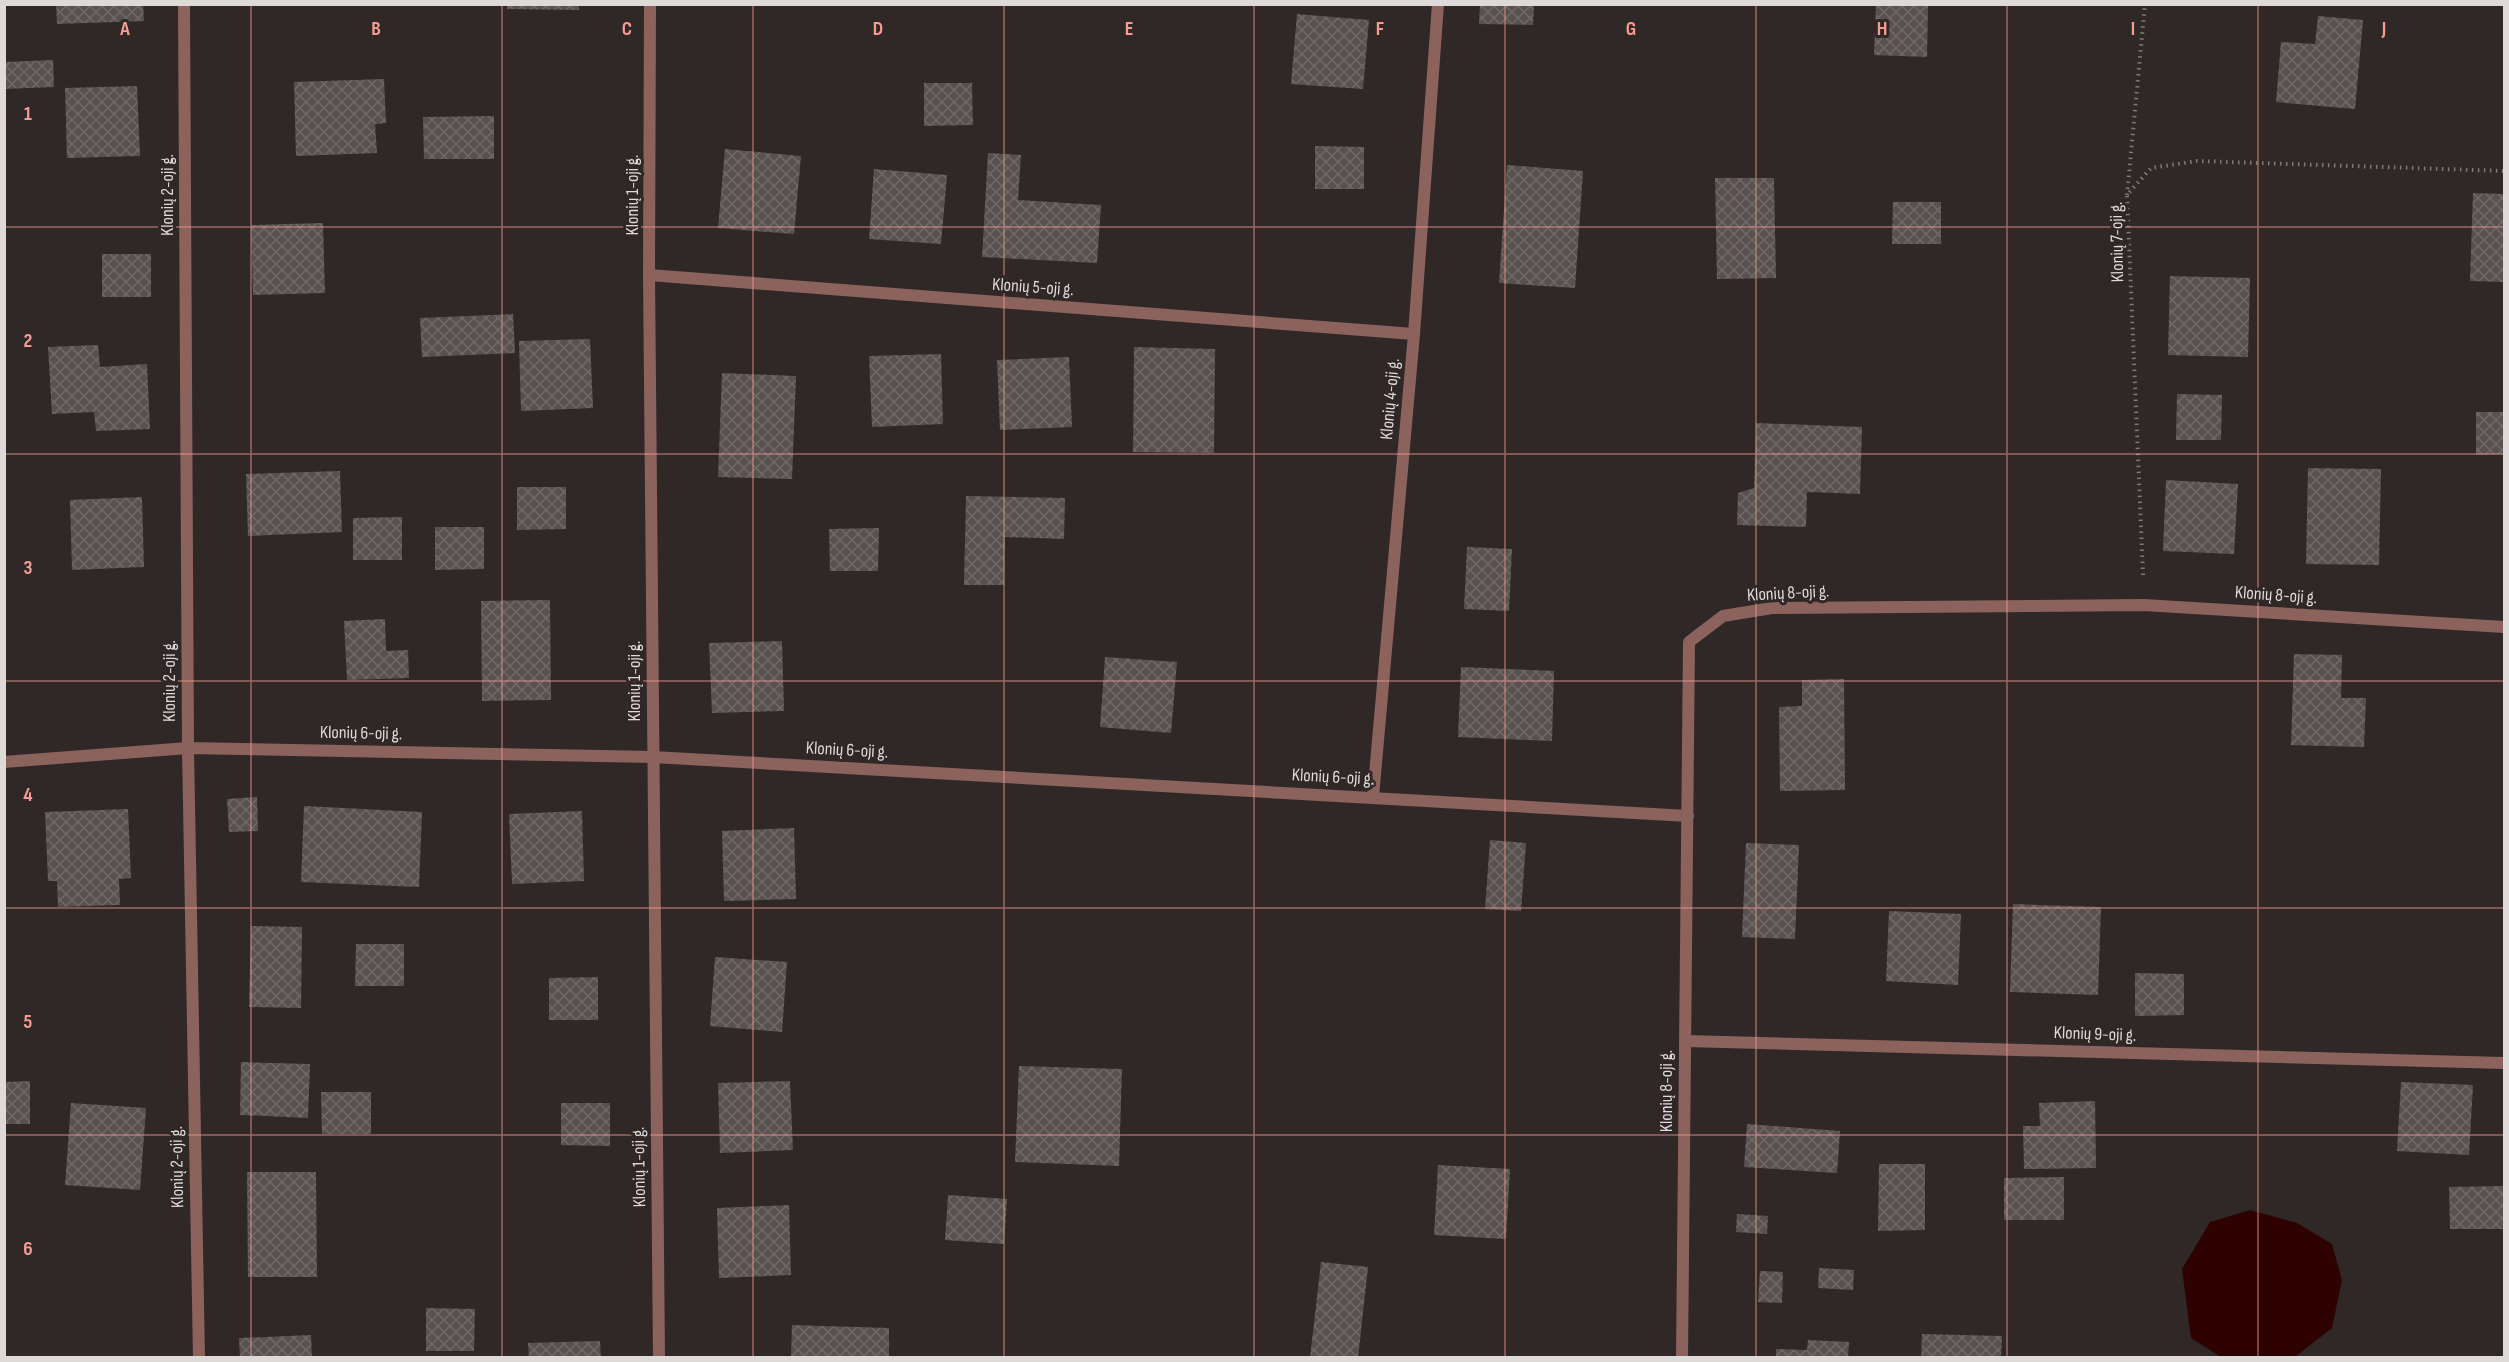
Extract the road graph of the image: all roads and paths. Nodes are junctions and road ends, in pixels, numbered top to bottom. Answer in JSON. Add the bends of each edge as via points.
{"nodes":[{"id":1,"x":184,"y":4,"type":"edge"},
{"id":2,"x":650,"y":4,"type":"edge"},
{"id":3,"x":1438,"y":4,"type":"edge"},
{"id":4,"x":2145,"y":4,"type":"edge"},
{"id":5,"x":2505,"y":171,"type":"edge"},
{"id":6,"x":2127,"y":195,"type":"junction"},
{"id":7,"x":650,"y":275,"type":"junction"},
{"id":8,"x":1414,"y":334,"type":"junction"},
{"id":9,"x":2144,"y":605,"type":"junction"},
{"id":10,"x":2505,"y":627,"type":"edge"},
{"id":11,"x":188,"y":748,"type":"junction"},
{"id":12,"x":653,"y":757,"type":"junction"},
{"id":13,"x":4,"y":762,"type":"edge"},
{"id":14,"x":1373,"y":797,"type":"junction"},
{"id":15,"x":1688,"y":816,"type":"junction"},
{"id":16,"x":1685,"y":1041,"type":"junction"},
{"id":17,"x":2505,"y":1063,"type":"edge"},
{"id":18,"x":199,"y":1358,"type":"edge"},
{"id":19,"x":659,"y":1358,"type":"edge"},
{"id":20,"x":1682,"y":1358,"type":"edge"}],
"edges":[{"from":1,"to":11,"type":"street","name":"Klonių 2-oji g."},
{"from":2,"to":7,"type":"street","name":"Klonių 1-oji g."},
{"from":3,"to":8,"type":"street","name":"Klonių 4-oji g."},
{"from":4,"to":6,"type":"path"},
{"from":5,"to":6,"type":"path","name":"Klonių 7-oji g.","via":[[2197,161],[2151,168]]},
{"from":6,"to":9,"type":"path","name":"Klonių 7-oji g."},
{"from":7,"to":8,"type":"street","name":"Klonių 5-oji g."},
{"from":7,"to":12,"type":"street","name":"Klonių 1-oji g."},
{"from":8,"to":14,"type":"street","name":"Klonių 4-oji g."},
{"from":9,"to":10,"type":"street","name":"Klonių 8-oji g."},
{"from":9,"to":15,"type":"street","name":"Klonių 8-oji g.","via":[[1772,608],[1723,616],[1689,642]]},
{"from":11,"to":12,"type":"street","name":"Klonių 6-oji g."},
{"from":11,"to":13,"type":"street","name":"Klonių 6-oji g."},
{"from":11,"to":18,"type":"street","name":"Klonių 2-oji g."},
{"from":12,"to":14,"type":"street","name":"Klonių 6-oji g."},
{"from":12,"to":19,"type":"street","name":"Klonių 1-oji g."},
{"from":14,"to":15,"type":"street","name":"Klonių 6-oji g."},
{"from":15,"to":16,"type":"street","name":"Klonių 8-oji g."},
{"from":16,"to":17,"type":"street","name":"Klonių 9-oji g."},
{"from":16,"to":20,"type":"street","name":"Klonių 8-oji g."}]}
